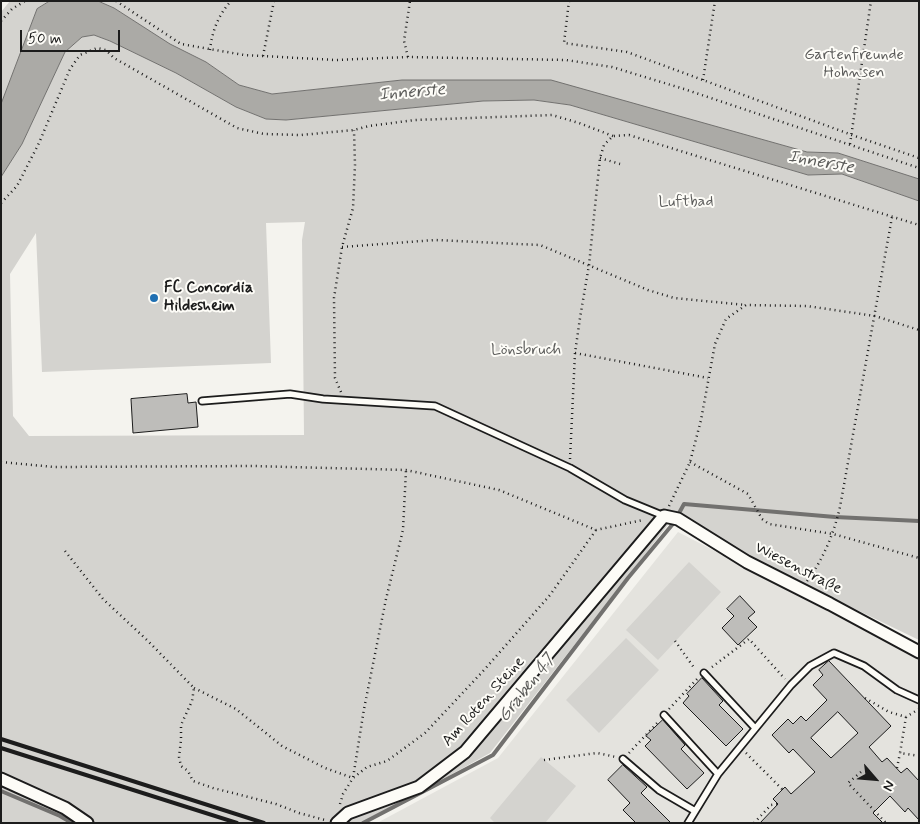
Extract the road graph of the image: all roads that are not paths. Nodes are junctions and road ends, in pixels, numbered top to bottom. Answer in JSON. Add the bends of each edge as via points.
{"nodes":[{"id":1,"x":202,"y":401,"type":"dead end"},
{"id":2,"x":664,"y":516,"type":"junction"},
{"id":3,"x":919,"y":652,"type":"edge"},
{"id":4,"x":702,"y":674,"type":"road end"},
{"id":5,"x":919,"y":700,"type":"edge"},
{"id":6,"x":664,"y":714,"type":"road end"},
{"id":7,"x":755,"y":728,"type":"junction"},
{"id":8,"x":623,"y":759,"type":"road end"},
{"id":9,"x":718,"y":774,"type":"junction"},
{"id":10,"x":1,"y":779,"type":"edge"},
{"id":11,"x":695,"y":811,"type":"junction"},
{"id":12,"x":333,"y":819,"type":"edge"},
{"id":13,"x":86,"y":823,"type":"edge"},
{"id":14,"x":688,"y":823,"type":"edge"}],
"edges":[{"from":1,"to":2,"type":"lane","via":[[290,394],[323,400],[435,406],[570,468],[625,500]]},
{"from":2,"to":3,"type":"street","name":"Wiesenstraße","via":[[678,519],[747,562]]},
{"from":2,"to":12,"type":"street","name":"Am Roten Steine","via":[[465,752],[419,787]]},
{"from":4,"to":7,"type":"lane"},
{"from":5,"to":7,"type":"lane","via":[[897,690],[864,666],[834,653],[810,666]]},
{"from":6,"to":9,"type":"lane"},
{"from":7,"to":9,"type":"lane"},
{"from":8,"to":11,"type":"lane","via":[[659,790]]},
{"from":9,"to":11,"type":"lane"},
{"from":10,"to":13,"type":"street","via":[[65,808]]},
{"from":11,"to":14,"type":"lane"}]}
